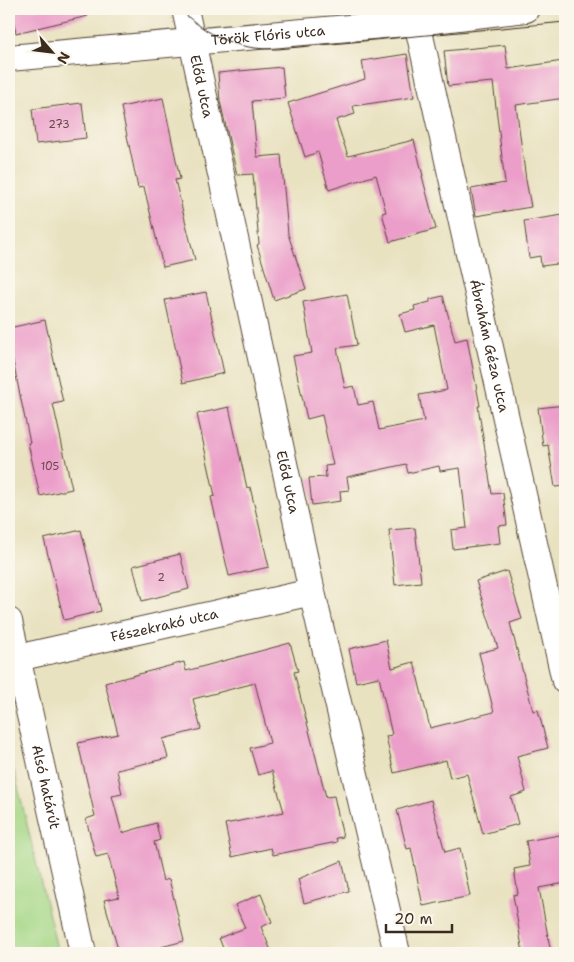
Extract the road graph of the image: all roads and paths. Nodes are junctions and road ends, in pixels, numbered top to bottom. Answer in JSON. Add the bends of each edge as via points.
{"nodes":[{"id":1,"x":185,"y":9,"type":"edge"},
{"id":2,"x":526,"y":9,"type":"edge"},
{"id":3,"x":415,"y":15,"type":"edge"},
{"id":4,"x":193,"y":41,"type":"junction"},
{"id":5,"x":9,"y":58,"type":"edge"},
{"id":6,"x":312,"y":592,"type":"junction"},
{"id":7,"x":9,"y":621,"type":"edge"},
{"id":8,"x":17,"y":658,"type":"junction"},
{"id":9,"x":565,"y":681,"type":"edge"},
{"id":10,"x":83,"y":953,"type":"edge"},
{"id":11,"x":397,"y":953,"type":"edge"}],
"edges":[{"from":1,"to":4,"type":"street","name":"Előd utca"},
{"from":2,"to":3,"type":"street","name":"Török Flóris utca"},
{"from":3,"to":4,"type":"street","name":"Török Flóris utca"},
{"from":3,"to":9,"type":"street","name":"Ábrahám Géza utca"},
{"from":4,"to":5,"type":"street","name":"Török Flóris utca"},
{"from":4,"to":6,"type":"street","name":"Előd utca"},
{"from":6,"to":8,"type":"street","name":"Fészekrakó utca"},
{"from":6,"to":11,"type":"street","name":"Előd utca"},
{"from":7,"to":8,"type":"street","name":"Alsó határút"},
{"from":8,"to":10,"type":"street","name":"Alsó határút"}]}
